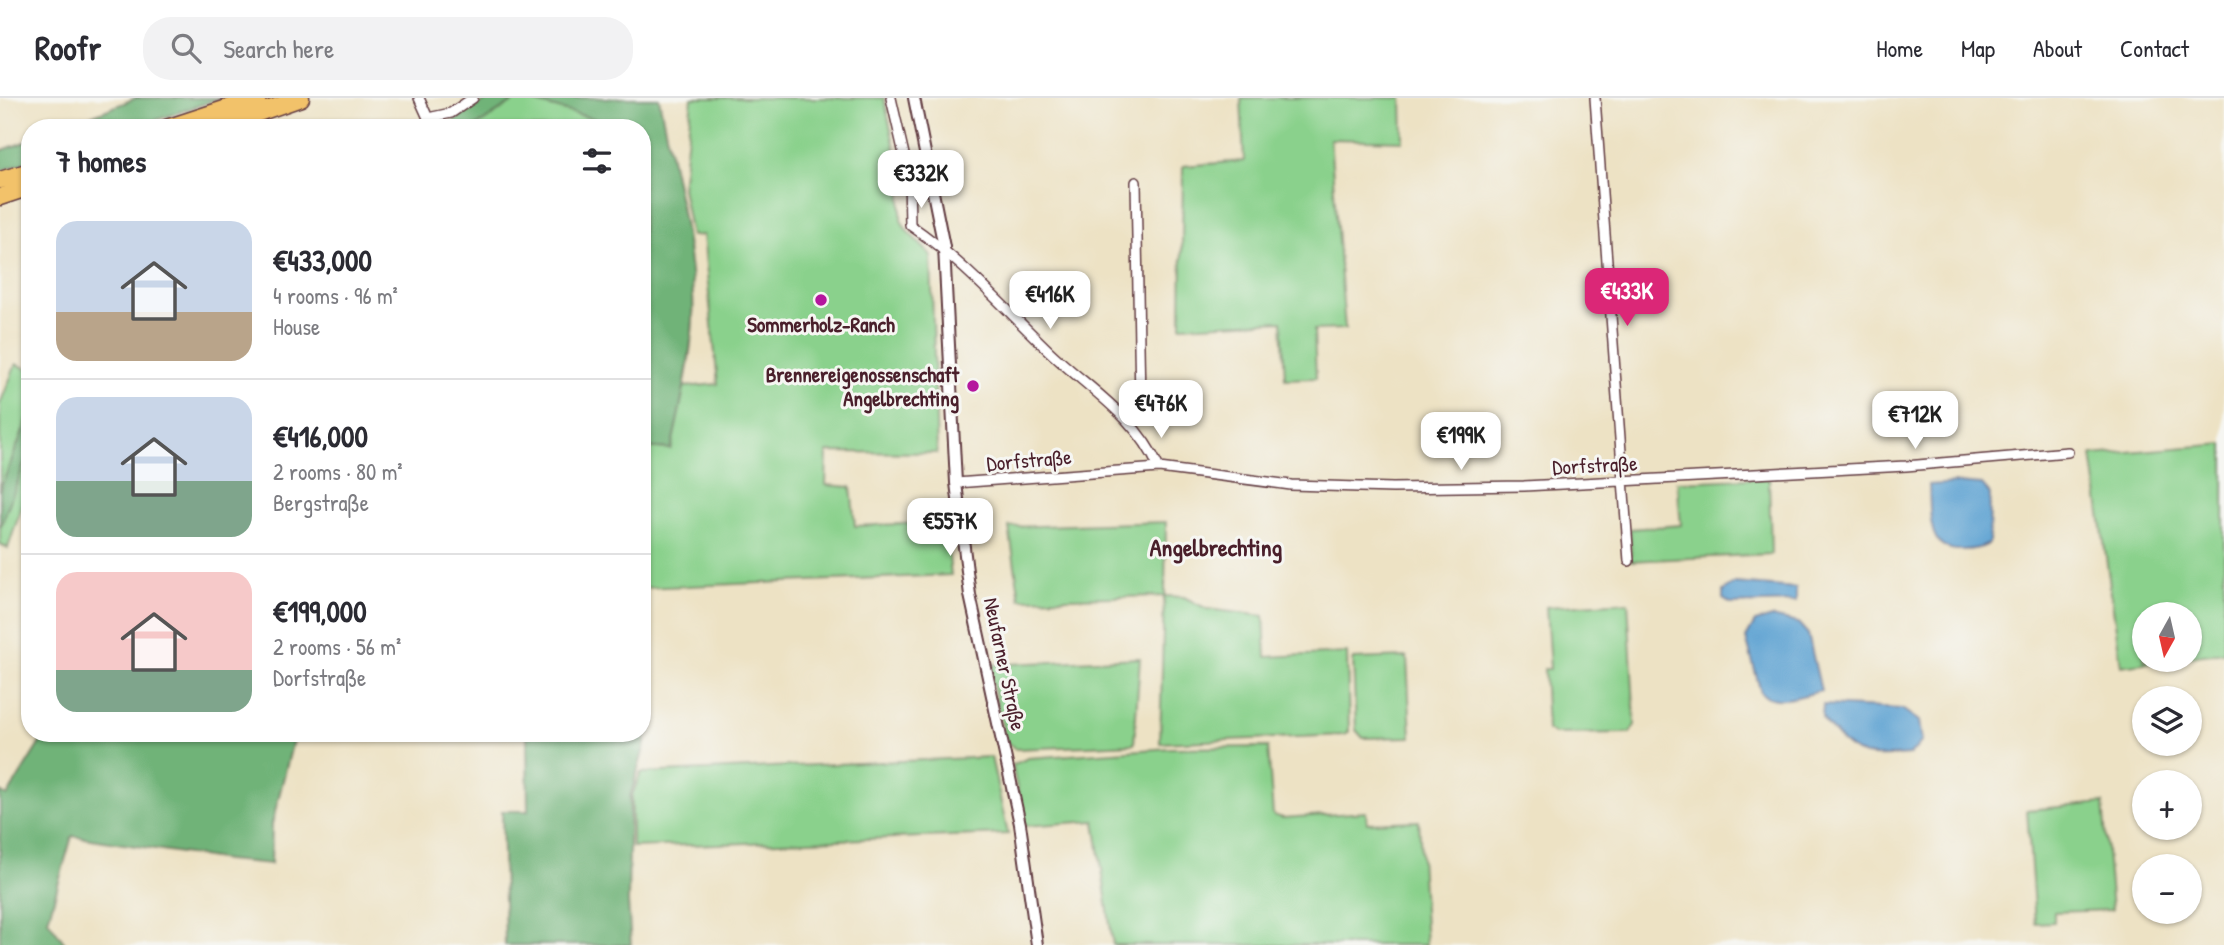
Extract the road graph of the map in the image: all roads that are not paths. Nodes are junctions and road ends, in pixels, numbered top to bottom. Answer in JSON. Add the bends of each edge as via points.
{"nodes":[{"id":1,"x":258,"y":98,"type":"edge"},
{"id":2,"x":300,"y":98,"type":"edge"},
{"id":3,"x":419,"y":98,"type":"edge"},
{"id":4,"x":472,"y":98,"type":"edge"},
{"id":5,"x":891,"y":98,"type":"edge"},
{"id":6,"x":914,"y":98,"type":"edge"},
{"id":7,"x":1595,"y":98,"type":"edge"},
{"id":8,"x":194,"y":119,"type":"edge"},
{"id":9,"x":240,"y":119,"type":"edge"},
{"id":10,"x":21,"y":174,"type":"edge"},
{"id":11,"x":0,"y":180,"type":"edge"},
{"id":12,"x":1136,"y":182,"type":"dead end"},
{"id":13,"x":21,"y":190,"type":"edge"},
{"id":14,"x":0,"y":197,"type":"edge"},
{"id":15,"x":944,"y":247,"type":"junction"},
{"id":16,"x":1128,"y":417,"type":"junction"},
{"id":17,"x":2068,"y":452,"type":"dead end"},
{"id":18,"x":1159,"y":468,"type":"junction"},
{"id":19,"x":1622,"y":482,"type":"junction"},
{"id":20,"x":956,"y":483,"type":"junction"},
{"id":21,"x":1629,"y":561,"type":"dead end"},
{"id":22,"x":1037,"y":945,"type":"edge"}],
"edges":[{"from":1,"to":8,"type":"highway"},
{"from":2,"to":9,"type":"highway"},
{"from":3,"to":4,"type":"street","via":[[428,118],[451,113]]},
{"from":5,"to":15,"type":"street","via":[[909,176],[910,225]]},
{"from":6,"to":15,"type":"street","name":"Neufarner Straße"},
{"from":7,"to":19,"type":"street"},
{"from":10,"to":11,"type":"highway"},
{"from":12,"to":16,"type":"street","via":[[1140,400]]},
{"from":13,"to":14,"type":"highway"},
{"from":15,"to":16,"type":"street","via":[[1063,364]]},
{"from":15,"to":20,"type":"street","name":"Neufarner Straße"},
{"from":16,"to":18,"type":"street"},
{"from":17,"to":19,"type":"street","name":"Dorfstraße"},
{"from":18,"to":19,"type":"street","name":"Dorfstraße","via":[[1291,485],[1348,487]]},
{"from":18,"to":20,"type":"street","name":"Dorfstraße"},
{"from":19,"to":21,"type":"street"},
{"from":20,"to":22,"type":"street","name":"Neufarner Straße","via":[[971,595],[1020,824]]}]}
